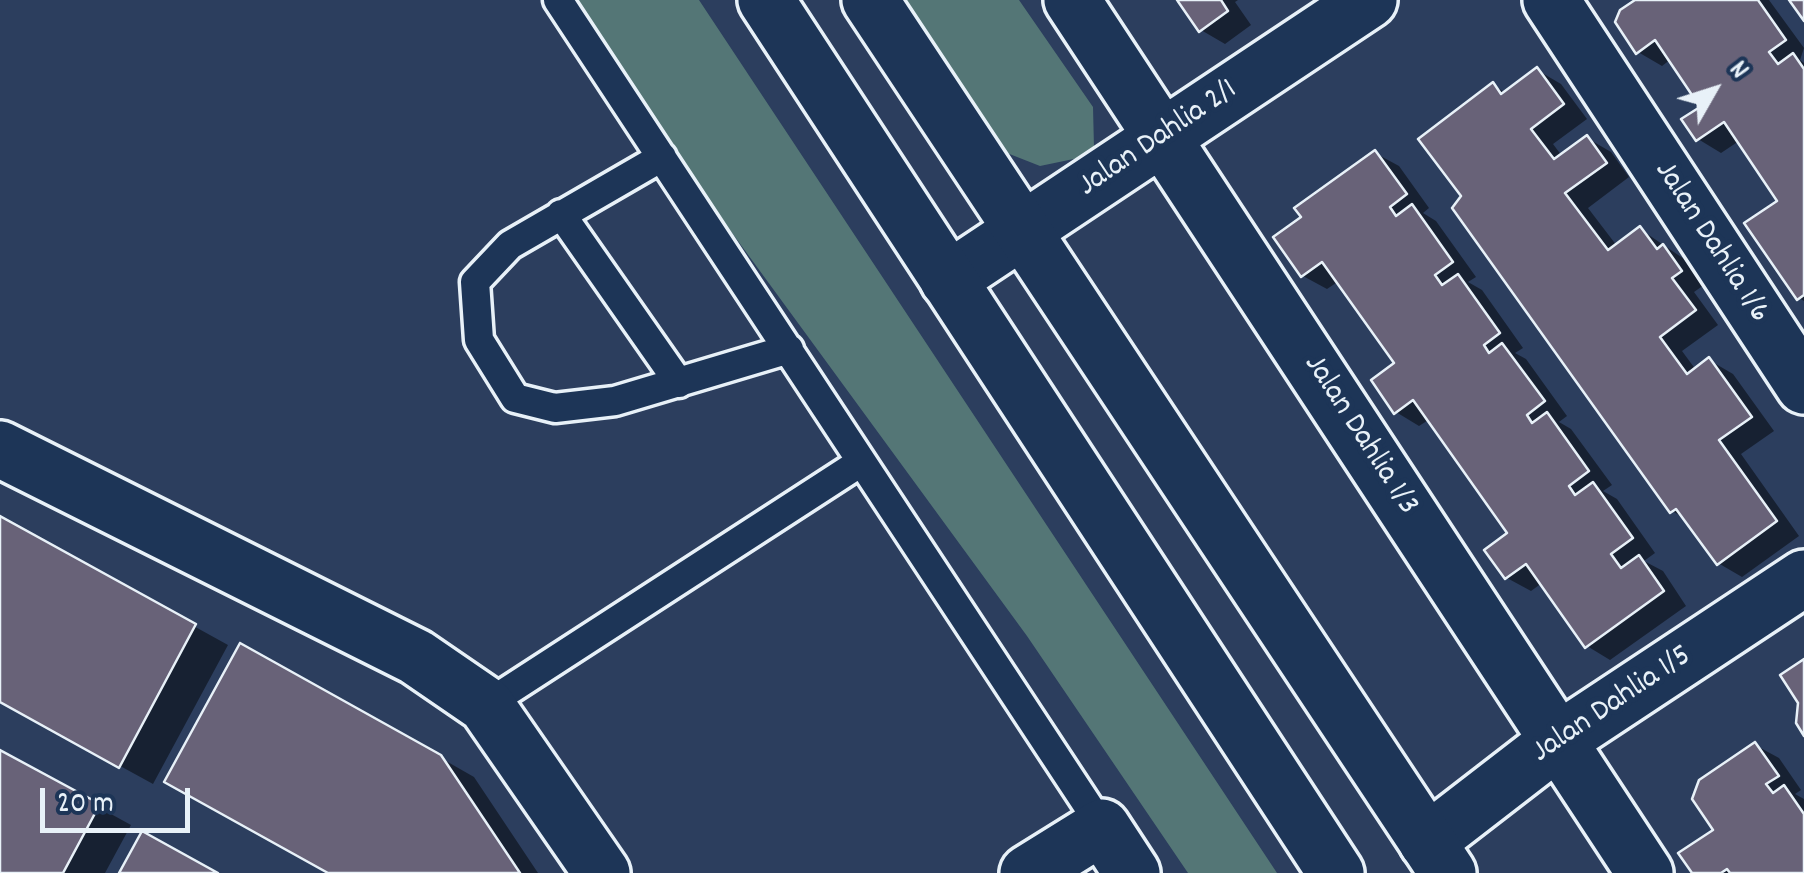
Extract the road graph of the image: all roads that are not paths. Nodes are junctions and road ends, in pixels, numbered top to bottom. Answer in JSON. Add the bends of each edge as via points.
{"nodes":[{"id":1,"x":558,"y":0,"type":"edge"},
{"id":2,"x":766,"y":0,"type":"edge"},
{"id":3,"x":870,"y":0,"type":"edge"},
{"id":4,"x":1072,"y":0,"type":"edge"},
{"id":5,"x":1369,"y":0,"type":"edge"},
{"id":6,"x":1551,"y":0,"type":"edge"},
{"id":7,"x":1162,"y":138,"type":"junction"},
{"id":8,"x":662,"y":157,"type":"junction"},
{"id":9,"x":561,"y":214,"type":"junction"},
{"id":10,"x":1022,"y":231,"type":"junction"},
{"id":11,"x":948,"y":280,"type":"junction"},
{"id":12,"x":789,"y":348,"type":"junction"},
{"id":13,"x":680,"y":383,"type":"junction"},
{"id":14,"x":1804,"y":386,"type":"edge"},
{"id":15,"x":0,"y":449,"type":"edge"},
{"id":16,"x":861,"y":462,"type":"junction"},
{"id":17,"x":1804,"y":578,"type":"edge"},
{"id":18,"x":486,"y":705,"type":"junction"},
{"id":19,"x":1559,"y":740,"type":"junction"},
{"id":20,"x":1102,"y":827,"type":"junction"},
{"id":21,"x":1438,"y":858,"type":"edge"},
{"id":22,"x":602,"y":873,"type":"edge"},
{"id":23,"x":1028,"y":873,"type":"edge"},
{"id":24,"x":1132,"y":873,"type":"edge"},
{"id":25,"x":1336,"y":873,"type":"edge"},
{"id":26,"x":1645,"y":873,"type":"edge"}],
"edges":[{"from":1,"to":8,"type":"lane"},
{"from":2,"to":11,"type":"street"},
{"from":3,"to":10,"type":"street"},
{"from":4,"to":7,"type":"street","name":"Jalan Dahlia 1/3"},
{"from":5,"to":7,"type":"street","name":"Jalan Dahlia 2/1"},
{"from":6,"to":14,"type":"street","name":"Jalan Dahlia 1/6"},
{"from":7,"to":10,"type":"street","name":"Jalan Dahlia 2/1"},
{"from":7,"to":19,"type":"street","name":"Jalan Dahlia 1/3"},
{"from":8,"to":9,"type":"lane"},
{"from":8,"to":12,"type":"lane"},
{"from":9,"to":13,"type":"lane"},
{"from":9,"to":13,"type":"lane","via":[[510,245],[475,282],[479,340],[515,398],[555,408]]},
{"from":10,"to":11,"type":"street","name":"Jalan Dahlia 2/1"},
{"from":10,"to":21,"type":"street"},
{"from":11,"to":25,"type":"street"},
{"from":12,"to":13,"type":"lane"},
{"from":12,"to":16,"type":"lane"},
{"from":15,"to":18,"type":"street","via":[[416,658]]},
{"from":16,"to":18,"type":"lane"},
{"from":16,"to":20,"type":"lane"},
{"from":17,"to":19,"type":"street","name":"Jalan Dahlia 1/5"},
{"from":18,"to":22,"type":"street"},
{"from":19,"to":21,"type":"street","name":"Jalan Dahlia 1/5"},
{"from":19,"to":26,"type":"street","name":"Jalan Dahlia 1/3"},
{"from":20,"to":23,"type":"street"},
{"from":20,"to":24,"type":"street"}]}
